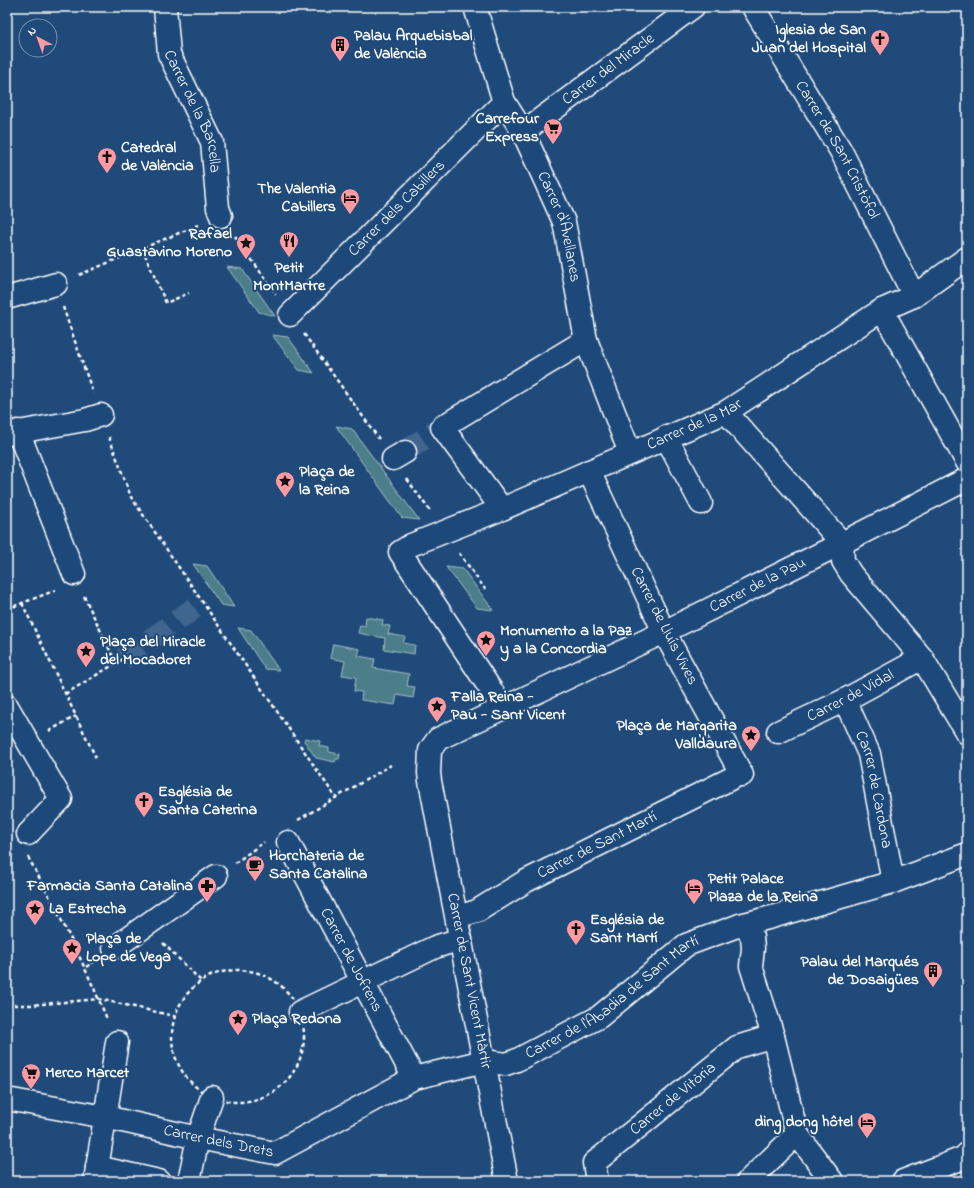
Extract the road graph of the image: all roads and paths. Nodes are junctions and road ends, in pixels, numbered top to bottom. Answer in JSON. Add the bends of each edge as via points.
{"nodes":[{"id":1,"x":165,"y":7,"type":"edge"},
{"id":2,"x":475,"y":7,"type":"edge"},
{"id":3,"x":694,"y":7,"type":"edge"},
{"id":4,"x":753,"y":7,"type":"edge"},
{"id":5,"x":504,"y":102,"type":"junction"},
{"id":6,"x":523,"y":132,"type":"junction"},
{"id":7,"x":221,"y":216,"type":"junction"},
{"id":8,"x":142,"y":248,"type":"junction"},
{"id":9,"x":967,"y":258,"type":"edge"},
{"id":10,"x":56,"y":284,"type":"junction"},
{"id":11,"x":189,"y":293,"type":"dead end"},
{"id":12,"x":914,"y":296,"type":"junction"},
{"id":13,"x":7,"y":298,"type":"edge"},
{"id":14,"x":882,"y":310,"type":"junction"},
{"id":15,"x":290,"y":315,"type":"junction"},
{"id":16,"x":586,"y":340,"type":"junction"},
{"id":17,"x":726,"y":412,"type":"junction"},
{"id":18,"x":101,"y":415,"type":"junction"},
{"id":19,"x":13,"y":433,"type":"edge"},
{"id":20,"x":666,"y":437,"type":"junction"},
{"id":21,"x":630,"y":453,"type":"junction"},
{"id":22,"x":399,"y":456,"type":"dead end"},
{"id":23,"x":967,"y":462,"type":"edge"},
{"id":24,"x":589,"y":471,"type":"junction"},
{"id":25,"x":967,"y":479,"type":"edge"},
{"id":26,"x":701,"y":503,"type":"dead end"},
{"id":27,"x":502,"y":509,"type":"junction"},
{"id":28,"x":842,"y":543,"type":"junction"},
{"id":29,"x":75,"y":578,"type":"junction"},
{"id":30,"x":22,"y":604,"type":"junction"},
{"id":31,"x":7,"y":609,"type":"edge"},
{"id":32,"x":664,"y":632,"type":"junction"},
{"id":33,"x":123,"y":658,"type":"tunnel mouth"},
{"id":34,"x":922,"y":658,"type":"junction"},
{"id":35,"x":116,"y":663,"type":"junction"},
{"id":36,"x":65,"y":694,"type":"junction"},
{"id":37,"x":845,"y":700,"type":"junction"},
{"id":38,"x":7,"y":706,"type":"edge"},
{"id":39,"x":503,"y":708,"type":"junction"},
{"id":40,"x":76,"y":716,"type":"junction"},
{"id":41,"x":778,"y":732,"type":"dead end"},
{"id":42,"x":967,"y":733,"type":"edge"},
{"id":43,"x":29,"y":743,"type":"junction"},
{"id":44,"x":96,"y":758,"type":"dead end"},
{"id":45,"x":391,"y":765,"type":"dead end"},
{"id":46,"x":738,"y":775,"type":"joint"},
{"id":47,"x":336,"y":798,"type":"junction"},
{"id":48,"x":295,"y":822,"type":"dead end"},
{"id":49,"x":28,"y":834,"type":"dead end"},
{"id":50,"x":279,"y":840,"type":"joint"},
{"id":51,"x":967,"y":854,"type":"edge"},
{"id":52,"x":27,"y":856,"type":"dead end"},
{"id":53,"x":216,"y":876,"type":"joint"},
{"id":54,"x":893,"y":882,"type":"junction"},
{"id":55,"x":457,"y":917,"type":"junction"},
{"id":56,"x":740,"y":925,"type":"junction"},
{"id":57,"x":145,"y":926,"type":"junction"},
{"id":58,"x":461,"y":939,"type":"junction"},
{"id":59,"x":114,"y":948,"type":"dead end"},
{"id":60,"x":201,"y":981,"type":"junction"},
{"id":61,"x":363,"y":981,"type":"junction"},
{"id":62,"x":99,"y":999,"type":"junction"},
{"id":63,"x":7,"y":1005,"type":"edge"},
{"id":64,"x":300,"y":1012,"type":"junction"},
{"id":65,"x":174,"y":1016,"type":"junction"},
{"id":66,"x":773,"y":1036,"type":"junction"},
{"id":67,"x":117,"y":1042,"type":"dead end"},
{"id":68,"x":484,"y":1061,"type":"junction"},
{"id":69,"x":414,"y":1078,"type":"junction"},
{"id":70,"x":212,"y":1097,"type":"junction"},
{"id":71,"x":7,"y":1099,"type":"edge"},
{"id":72,"x":105,"y":1117,"type":"junction"},
{"id":73,"x":797,"y":1134,"type":"junction"},
{"id":74,"x":198,"y":1138,"type":"junction"},
{"id":75,"x":967,"y":1154,"type":"edge"},
{"id":76,"x":96,"y":1174,"type":"edge"},
{"id":77,"x":159,"y":1181,"type":"edge"},
{"id":78,"x":189,"y":1181,"type":"edge"},
{"id":79,"x":507,"y":1181,"type":"edge"},
{"id":80,"x":597,"y":1181,"type":"edge"},
{"id":81,"x":748,"y":1181,"type":"edge"},
{"id":82,"x":832,"y":1181,"type":"edge"},
{"id":83,"x":903,"y":1181,"type":"edge"}],
"edges":[{"from":1,"to":7,"type":"street","name":"Carrer de la Barcella","via":[[169,54],[212,142],[218,208]]},
{"from":2,"to":5,"type":"street","name":"Carrer d'Avellanes"},
{"from":3,"to":6,"type":"street","name":"Carrer del Miracle"},
{"from":4,"to":12,"type":"street","name":"Carrer de Sant Cristòfol","via":[[841,151]]},
{"from":5,"to":6,"type":"street","name":"Carrer d'Avellanes"},
{"from":5,"to":15,"type":"street","name":"Carrer dels Cabillers"},
{"from":6,"to":16,"type":"street","name":"Carrer d'Avellanes","via":[[564,222]]},
{"from":7,"to":8,"type":"path"},
{"from":7,"to":15,"type":"path"},
{"from":8,"to":10,"type":"path"},
{"from":8,"to":11,"type":"path","via":[[166,303]]},
{"from":9,"to":12,"type":"street","name":"Carrer de la Mar"},
{"from":10,"to":13,"type":"street"},
{"from":10,"to":18,"type":"path"},
{"from":12,"to":14,"type":"street","name":"Carrer de la Mar"},
{"from":14,"to":17,"type":"street","name":"Carrer de la Mar"},
{"from":14,"to":23,"type":"street"},
{"from":15,"to":22,"type":"path"},
{"from":16,"to":21,"type":"street","name":"Carrer d'Avellanes"},
{"from":16,"to":27,"type":"street","via":[[438,429]]},
{"from":17,"to":20,"type":"street","name":"Carrer de la Mar"},
{"from":17,"to":28,"type":"street"},
{"from":18,"to":19,"type":"street"},
{"from":18,"to":47,"type":"path","via":[[131,497]]},
{"from":19,"to":29,"type":"street"},
{"from":20,"to":21,"type":"street","name":"Carrer de la Mar"},
{"from":20,"to":26,"type":"street"},
{"from":21,"to":24,"type":"street","name":"Carrer de la Mar"},
{"from":24,"to":27,"type":"street","name":"Carrer de la Mar"},
{"from":24,"to":32,"type":"street","name":"Carrer de Lluís Vives"},
{"from":25,"to":28,"type":"street","name":"Carrer de la Pau"},
{"from":27,"to":39,"type":"street","name":"Carrer de la Mar","via":[[411,545],[400,552]]},
{"from":28,"to":32,"type":"street","name":"Carrer de la Pau"},
{"from":28,"to":34,"type":"street","via":[[843,561],[851,574]]},
{"from":29,"to":30,"type":"path"},
{"from":29,"to":35,"type":"path"},
{"from":30,"to":31,"type":"path"},
{"from":30,"to":36,"type":"path"},
{"from":32,"to":39,"type":"street","name":"Carrer de la Pau"},
{"from":32,"to":46,"type":"street","name":"Carrer de Lluís Vives","via":[[742,775]]},
{"from":33,"to":35,"type":"path"},
{"from":34,"to":37,"type":"street","name":"Carrer de Vidal"},
{"from":34,"to":42,"type":"street"},
{"from":35,"to":36,"type":"path"},
{"from":36,"to":40,"type":"path"},
{"from":37,"to":41,"type":"street","name":"Carrer de Vidal"},
{"from":37,"to":54,"type":"street","name":"Carrer de Cardona","via":[[868,754]]},
{"from":38,"to":43,"type":"street"},
{"from":39,"to":55,"type":"street","name":"Carrer de Sant Vicent Màrtir","via":[[438,739],[430,750],[430,781]]},
{"from":40,"to":43,"type":"path"},
{"from":40,"to":44,"type":"path"},
{"from":43,"to":49,"type":"street","via":[[61,799]]},
{"from":45,"to":47,"type":"path"},
{"from":46,"to":55,"type":"street","name":"Carrer de Sant Martí","via":[[526,881],[477,911]]},
{"from":47,"to":48,"type":"path"},
{"from":50,"to":53,"type":"path"},
{"from":50,"to":61,"type":"street","name":"Carrer de Jofrens"},
{"from":51,"to":54,"type":"street","name":"Carrer de l'Abadia de Sant Martí"},
{"from":52,"to":62,"type":"path","via":[[86,967]]},
{"from":53,"to":57,"type":"street"},
{"from":54,"to":56,"type":"street","name":"Carrer de l'Abadia de Sant Martí"},
{"from":55,"to":58,"type":"street","name":"Carrer de Sant Vicent Màrtir"},
{"from":56,"to":66,"type":"street","via":[[748,930],[752,937],[751,966]]},
{"from":56,"to":68,"type":"street","name":"Carrer de l'Abadia de Sant Martí","via":[[686,945],[599,1016],[524,1056],[506,1064]]},
{"from":57,"to":59,"type":"street"},
{"from":57,"to":60,"type":"path"},
{"from":58,"to":61,"type":"street","via":[[435,947]]},
{"from":58,"to":68,"type":"street","name":"Carrer de Sant Vicent Màrtir"},
{"from":60,"to":64,"type":"path","via":[[222,972],[244,970],[266,975],[285,988]]},
{"from":60,"to":65,"type":"path","via":[[185,996]]},
{"from":61,"to":64,"type":"street"},
{"from":61,"to":69,"type":"street","name":"Carrer de Jofrens"},
{"from":62,"to":63,"type":"path"},
{"from":62,"to":65,"type":"path"},
{"from":64,"to":70,"type":"path","via":[[305,1027],[304,1049],[297,1069],[283,1086],[264,1098],[243,1103],[222,1101]]},
{"from":65,"to":70,"type":"path","via":[[171,1039],[175,1060],[186,1079],[202,1093]]},
{"from":66,"to":73,"type":"street"},
{"from":66,"to":80,"type":"street","name":"Carrer de Vitòria","via":[[737,1047],[594,1163]]},
{"from":67,"to":72,"type":"street"},
{"from":68,"to":69,"type":"street","name":"Carrer dels Drets"},
{"from":68,"to":79,"type":"street","name":"Carrer de Sant Vicent Màrtir"},
{"from":69,"to":74,"type":"street","name":"Carrer dels Drets","via":[[275,1153]]},
{"from":70,"to":74,"type":"street"},
{"from":71,"to":72,"type":"street","name":"Carrer dels Drets"},
{"from":72,"to":74,"type":"street","name":"Carrer dels Drets"},
{"from":72,"to":76,"type":"street"},
{"from":73,"to":81,"type":"street"},
{"from":73,"to":82,"type":"street"},
{"from":74,"to":78,"type":"street"},
{"from":75,"to":83,"type":"street","via":[[963,1158]]},
{"from":76,"to":77,"type":"street"}]}
